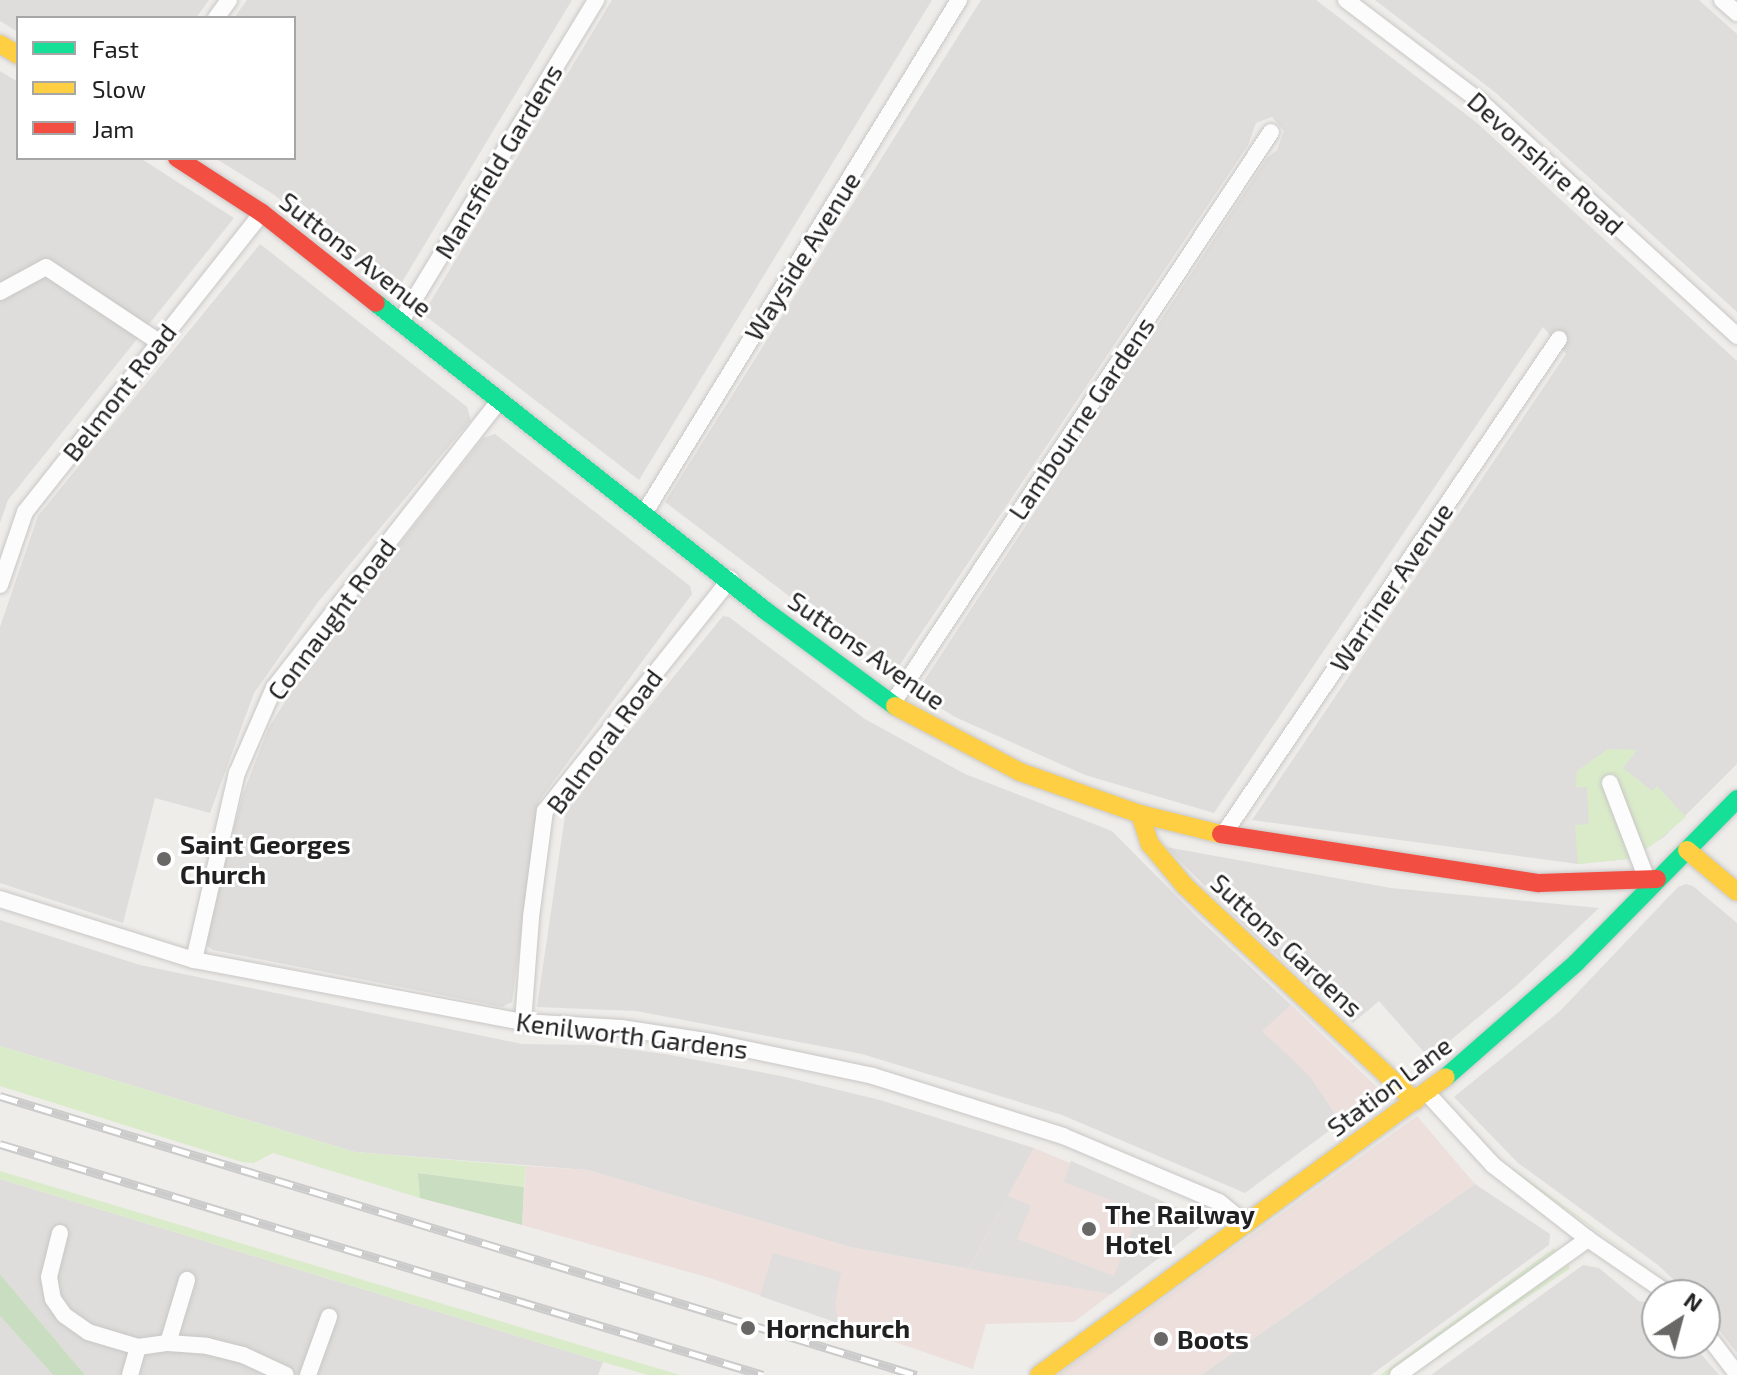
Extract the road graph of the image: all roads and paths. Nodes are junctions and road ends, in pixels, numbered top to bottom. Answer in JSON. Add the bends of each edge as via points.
{"nodes":[{"id":1,"x":596,"y":0,"type":"edge"},
{"id":2,"x":959,"y":0,"type":"edge"},
{"id":3,"x":1346,"y":0,"type":"edge"},
{"id":4,"x":1722,"y":0,"type":"edge"},
{"id":5,"x":1737,"y":13,"type":"edge"},
{"id":6,"x":1271,"y":132,"type":"dead end"},
{"id":7,"x":180,"y":160,"type":"edge"},
{"id":8,"x":262,"y":213,"type":"junction"},
{"id":9,"x":0,"y":292,"type":"edge"},
{"id":10,"x":401,"y":321,"type":"junction"},
{"id":11,"x":1737,"y":336,"type":"edge"},
{"id":12,"x":1559,"y":339,"type":"dead end"},
{"id":13,"x":159,"y":342,"type":"junction"},
{"id":14,"x":500,"y":400,"type":"junction"},
{"id":15,"x":645,"y":512,"type":"junction"},
{"id":16,"x":730,"y":579,"type":"junction"},
{"id":17,"x":0,"y":585,"type":"edge"},
{"id":18,"x":892,"y":704,"type":"junction"},
{"id":19,"x":1610,"y":783,"type":"dead end"},
{"id":20,"x":1737,"y":799,"type":"edge"},
{"id":21,"x":1140,"y":814,"type":"junction"},
{"id":22,"x":1223,"y":835,"type":"junction"},
{"id":23,"x":1687,"y":850,"type":"junction"},
{"id":24,"x":1651,"y":878,"type":"junction"},
{"id":25,"x":1737,"y":892,"type":"edge"},
{"id":26,"x":0,"y":899,"type":"edge"},
{"id":27,"x":194,"y":960,"type":"junction"},
{"id":28,"x":523,"y":1022,"type":"junction"},
{"id":29,"x":1421,"y":1097,"type":"junction"},
{"id":30,"x":1246,"y":1224,"type":"junction"},
{"id":31,"x":60,"y":1233,"type":"dead end"},
{"id":32,"x":1588,"y":1239,"type":"junction"},
{"id":33,"x":1647,"y":1279,"type":"edge"},
{"id":34,"x":187,"y":1280,"type":"dead end"},
{"id":35,"x":329,"y":1317,"type":"dead end"},
{"id":36,"x":168,"y":1343,"type":"junction"},
{"id":37,"x":138,"y":1347,"type":"junction"},
{"id":38,"x":1721,"y":1353,"type":"edge"},
{"id":39,"x":1737,"y":1374,"type":"edge"},
{"id":40,"x":130,"y":1375,"type":"edge"},
{"id":41,"x":286,"y":1375,"type":"edge"},
{"id":42,"x":308,"y":1375,"type":"edge"},
{"id":43,"x":1039,"y":1375,"type":"edge"},
{"id":44,"x":1398,"y":1375,"type":"edge"}],
"edges":[{"from":1,"to":10,"type":"street","name":"Mansfield Gardens"},
{"from":2,"to":15,"type":"street","name":"Wayside Avenue"},
{"from":3,"to":11,"type":"street","name":"Devonshire Road","via":[[1481,102]]},
{"from":4,"to":5,"type":"street"},
{"from":6,"to":18,"type":"street","name":"Lambourne Gardens"},
{"from":7,"to":8,"type":"street","name":"Suttons Avenue"},
{"from":8,"to":10,"type":"street","name":"Suttons Avenue"},
{"from":8,"to":13,"type":"street","name":"Belmont Road"},
{"from":9,"to":13,"type":"street","via":[[46,267]]},
{"from":10,"to":14,"type":"street","name":"Suttons Avenue"},
{"from":12,"to":22,"type":"street","name":"Warriner Avenue"},
{"from":13,"to":17,"type":"street","name":"Belmont Road","via":[[25,512]]},
{"from":14,"to":15,"type":"street","name":"Suttons Avenue"},
{"from":14,"to":27,"type":"street","name":"Connaught Road","via":[[274,688],[237,773]]},
{"from":15,"to":16,"type":"street","name":"Suttons Avenue"},
{"from":16,"to":18,"type":"street","name":"Suttons Avenue"},
{"from":16,"to":28,"type":"street","name":"Balmoral Road","via":[[545,811]]},
{"from":18,"to":21,"type":"street","name":"Suttons Avenue","via":[[1020,772]]},
{"from":19,"to":24,"type":"street"},
{"from":20,"to":23,"type":"street","name":"Station Lane"},
{"from":21,"to":22,"type":"street","name":"Suttons Avenue"},
{"from":21,"to":29,"type":"street","name":"Suttons Gardens","via":[[1150,844],[1185,886]]},
{"from":22,"to":24,"type":"street","name":"Suttons Avenue","via":[[1539,883]]},
{"from":23,"to":24,"type":"street","name":"Station Lane"},
{"from":23,"to":25,"type":"street"},
{"from":24,"to":29,"type":"street","name":"Station Lane","via":[[1519,1016]]},
{"from":26,"to":27,"type":"street","name":"Kenilworth Gardens"},
{"from":27,"to":28,"type":"street","name":"Kenilworth Gardens"},
{"from":28,"to":30,"type":"street","name":"Kenilworth Gardens","via":[[647,1032],[873,1076],[1063,1136],[1219,1202]]},
{"from":29,"to":30,"type":"street","name":"Station Lane"},
{"from":29,"to":32,"type":"street","via":[[1493,1165]]},
{"from":30,"to":43,"type":"street","name":"Station Lane"},
{"from":31,"to":37,"type":"street","via":[[49,1277],[53,1299],[64,1315],[88,1332]]},
{"from":32,"to":33,"type":"street"},
{"from":32,"to":44,"type":"street"},
{"from":34,"to":36,"type":"street"},
{"from":35,"to":42,"type":"street"},
{"from":36,"to":37,"type":"street"},
{"from":36,"to":41,"type":"street","via":[[243,1355]]},
{"from":37,"to":40,"type":"street"},
{"from":38,"to":39,"type":"street"}]}
